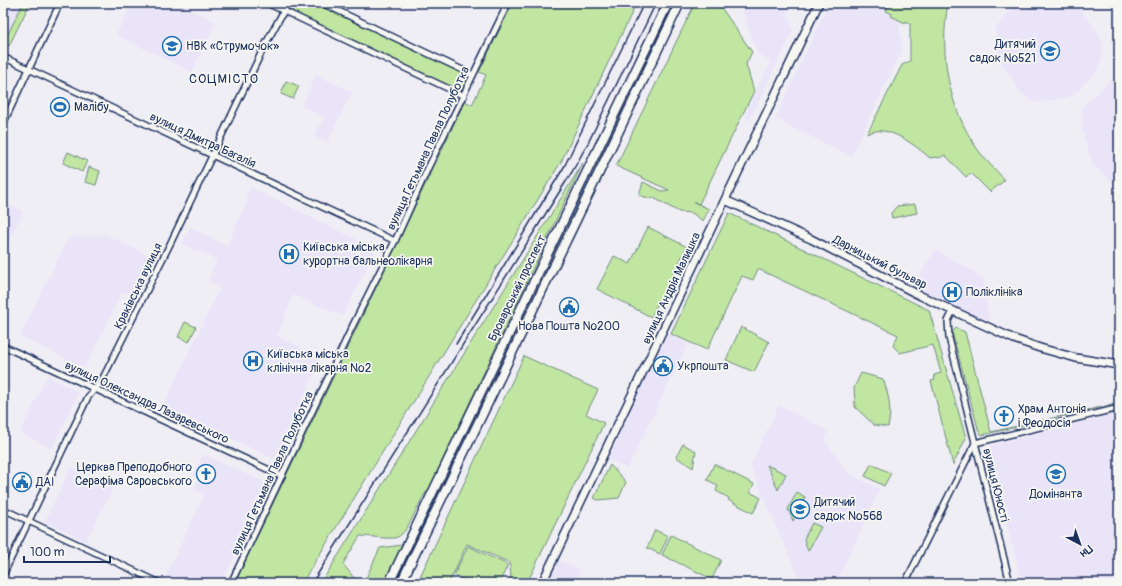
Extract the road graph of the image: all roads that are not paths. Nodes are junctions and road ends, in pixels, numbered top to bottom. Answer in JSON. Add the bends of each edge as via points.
{"nodes":[{"id":1,"x":60,"y":3,"type":"edge"},
{"id":2,"x":267,"y":3,"type":"edge"},
{"id":3,"x":288,"y":3,"type":"edge"},
{"id":4,"x":322,"y":3,"type":"edge"},
{"id":5,"x":508,"y":3,"type":"edge"},
{"id":6,"x":668,"y":3,"type":"edge"},
{"id":7,"x":680,"y":3,"type":"edge"},
{"id":8,"x":819,"y":3,"type":"edge"},
{"id":9,"x":284,"y":11,"type":"junction"},
{"id":10,"x":3,"y":57,"type":"edge"},
{"id":11,"x":28,"y":69,"type":"junction"},
{"id":12,"x":473,"y":75,"type":"junction"},
{"id":13,"x":464,"y":96,"type":"junction"},
{"id":14,"x":3,"y":124,"type":"edge"},
{"id":15,"x":211,"y":155,"type":"junction"},
{"id":16,"x":725,"y":200,"type":"junction"},
{"id":17,"x":395,"y":241,"type":"junction"},
{"id":18,"x":953,"y":311,"type":"junction"},
{"id":19,"x":3,"y":346,"type":"edge"},
{"id":20,"x":1119,"y":365,"type":"edge"},
{"id":21,"x":95,"y":388,"type":"junction"},
{"id":22,"x":1119,"y":408,"type":"edge"},
{"id":23,"x":975,"y":443,"type":"junction"},
{"id":24,"x":282,"y":476,"type":"junction"},
{"id":25,"x":3,"y":509,"type":"edge"},
{"id":26,"x":28,"y":521,"type":"junction"},
{"id":27,"x":3,"y":575,"type":"edge"},
{"id":28,"x":160,"y":583,"type":"edge"},
{"id":29,"x":231,"y":583,"type":"edge"},
{"id":30,"x":389,"y":583,"type":"edge"},
{"id":31,"x":401,"y":583,"type":"edge"},
{"id":32,"x":542,"y":583,"type":"edge"},
{"id":33,"x":905,"y":583,"type":"edge"},
{"id":34,"x":1010,"y":583,"type":"edge"}],
"edges":[{"from":1,"to":11,"type":"street"},
{"from":2,"to":9,"type":"street"},
{"from":3,"to":9,"type":"street","name":"Краківська вулиця"},
{"from":4,"to":12,"type":"street"},
{"from":5,"to":12,"type":"street","name":"вулиця Гетьмана Павла Полуботка"},
{"from":6,"to":30,"type":"main road","name":"Броварський проспект"},
{"from":7,"to":31,"type":"main road","name":"Броварський проспект"},
{"from":8,"to":16,"type":"street","name":"вулиця Андрія Малишка"},
{"from":9,"to":13,"type":"street"},
{"from":9,"to":15,"type":"street","name":"Краківська вулиця"},
{"from":10,"to":11,"type":"street","name":"вулиця Дмитра Багалія"},
{"from":11,"to":14,"type":"street"},
{"from":11,"to":15,"type":"street","name":"вулиця Дмитра Багалія"},
{"from":12,"to":13,"type":"street","name":"вулиця Гетьмана Павла Полуботка"},
{"from":13,"to":17,"type":"street","name":"вулиця Гетьмана Павла Полуботка","via":[[430,162]]},
{"from":15,"to":17,"type":"street","name":"вулиця Дмитра Багалія"},
{"from":15,"to":21,"type":"street","name":"Краківська вулиця","via":[[102,382]]},
{"from":16,"to":18,"type":"street","name":"Дарницький бульвар","via":[[811,239]]},
{"from":16,"to":32,"type":"street","name":"вулиця Андрія Малишка"},
{"from":17,"to":24,"type":"street","name":"вулиця Гетьмана Павла Полуботка"},
{"from":18,"to":20,"type":"street","name":"Дарницький бульвар","via":[[1040,348],[1076,358]]},
{"from":18,"to":23,"type":"street","via":[[948,321],[949,338]]},
{"from":19,"to":21,"type":"street","name":"вулиця Олександра Лазаревського"},
{"from":21,"to":24,"type":"street","name":"вулиця Олександра Лазаревського"},
{"from":21,"to":26,"type":"street","name":"Краківська вулиця","via":[[88,397]]},
{"from":22,"to":23,"type":"street","name":"вулиця Юності"},
{"from":23,"to":33,"type":"street"},
{"from":23,"to":34,"type":"street","name":"вулиця Юності"},
{"from":24,"to":29,"type":"street","name":"вулиця Гетьмана Павла Полуботка"},
{"from":25,"to":26,"type":"street"},
{"from":26,"to":27,"type":"street","name":"Краківська вулиця"},
{"from":26,"to":28,"type":"street"}]}
